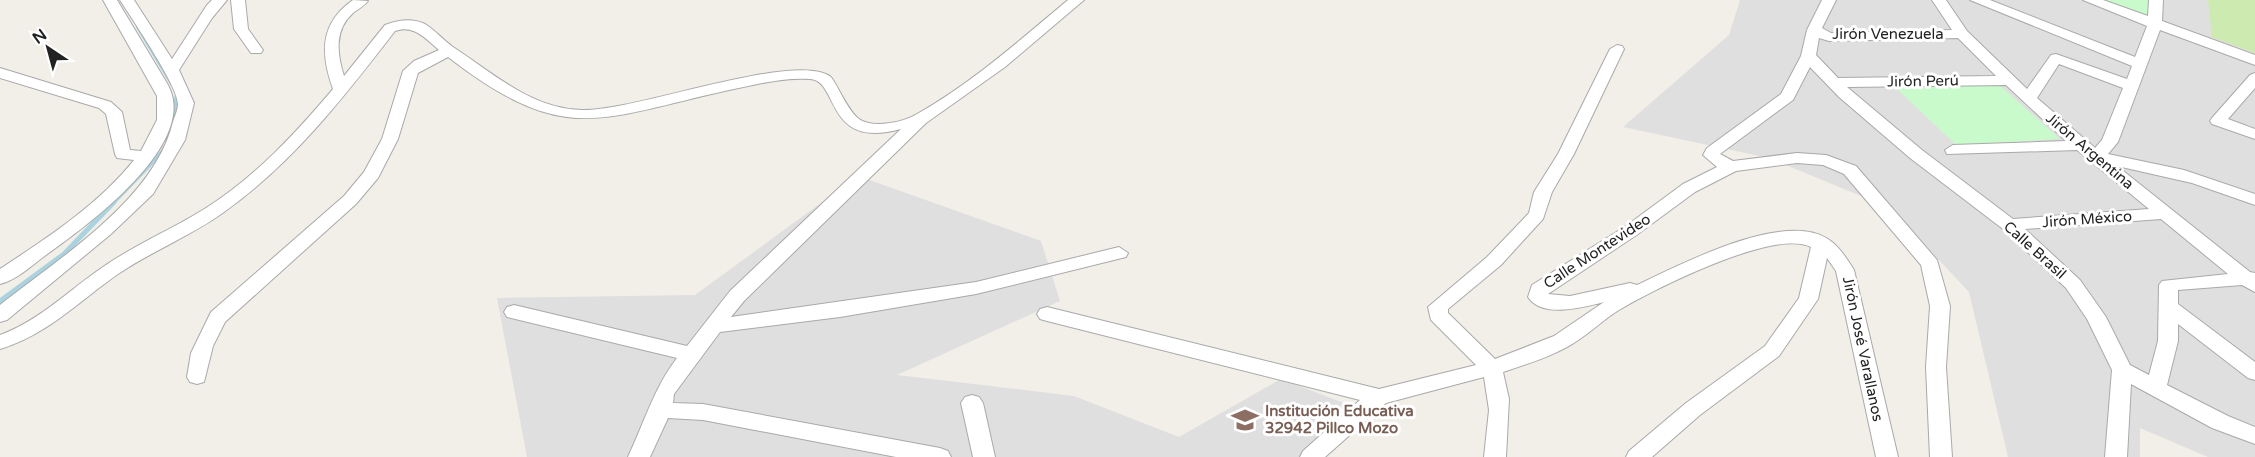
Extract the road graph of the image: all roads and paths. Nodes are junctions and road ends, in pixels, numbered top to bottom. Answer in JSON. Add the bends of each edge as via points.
{"nodes":[{"id":1,"x":110,"y":0,"type":"edge"},
{"id":2,"x":127,"y":0,"type":"edge"},
{"id":3,"x":220,"y":0,"type":"edge"},
{"id":4,"x":238,"y":0,"type":"edge"},
{"id":5,"x":1077,"y":0,"type":"edge"},
{"id":6,"x":1829,"y":0,"type":"edge"},
{"id":7,"x":1939,"y":0,"type":"edge"},
{"id":8,"x":1977,"y":0,"type":"edge"},
{"id":9,"x":2090,"y":0,"type":"edge"},
{"id":10,"x":2156,"y":0,"type":"edge"},
{"id":11,"x":362,"y":1,"type":"edge"},
{"id":12,"x":2154,"y":24,"type":"junction"},
{"id":13,"x":1814,"y":30,"type":"junction"},
{"id":14,"x":1962,"y":34,"type":"junction"},
{"id":15,"x":1617,"y":49,"type":"dead end"},
{"id":16,"x":256,"y":50,"type":"dead end"},
{"id":17,"x":451,"y":51,"type":"junction"},
{"id":18,"x":1808,"y":56,"type":"junction"},
{"id":19,"x":2255,"y":60,"type":"edge"},
{"id":20,"x":2140,"y":64,"type":"junction"},
{"id":21,"x":2255,"y":66,"type":"edge"},
{"id":22,"x":171,"y":70,"type":"junction"},
{"id":23,"x":0,"y":73,"type":"edge"},
{"id":24,"x":2255,"y":78,"type":"edge"},
{"id":25,"x":2012,"y":80,"type":"junction"},
{"id":26,"x":1835,"y":82,"type":"junction"},
{"id":27,"x":2132,"y":86,"type":"junction"},
{"id":28,"x":341,"y":90,"type":"junction"},
{"id":29,"x":2029,"y":98,"type":"junction"},
{"id":30,"x":921,"y":119,"type":"junction"},
{"id":31,"x":2255,"y":134,"type":"edge"},
{"id":32,"x":2082,"y":145,"type":"junction"},
{"id":33,"x":1953,"y":150,"type":"dead end"},
{"id":34,"x":146,"y":156,"type":"junction"},
{"id":35,"x":2096,"y":157,"type":"junction"},
{"id":36,"x":1732,"y":166,"type":"junction"},
{"id":37,"x":2255,"y":200,"type":"edge"},
{"id":38,"x":2165,"y":213,"type":"junction"},
{"id":39,"x":2009,"y":225,"type":"junction"},
{"id":40,"x":1821,"y":243,"type":"junction"},
{"id":41,"x":1119,"y":253,"type":"dead end"},
{"id":42,"x":0,"y":278,"type":"edge"},
{"id":43,"x":2251,"y":281,"type":"edge"},
{"id":44,"x":1653,"y":285,"type":"junction"},
{"id":45,"x":2170,"y":308,"type":"junction"},
{"id":46,"x":514,"y":312,"type":"dead end"},
{"id":47,"x":1047,"y":314,"type":"dead end"},
{"id":48,"x":0,"y":315,"type":"edge"},
{"id":49,"x":714,"y":326,"type":"junction"},
{"id":50,"x":0,"y":342,"type":"edge"},
{"id":51,"x":693,"y":355,"type":"junction"},
{"id":52,"x":1490,"y":366,"type":"junction"},
{"id":53,"x":2122,"y":370,"type":"junction"},
{"id":54,"x":2255,"y":373,"type":"edge"},
{"id":55,"x":197,"y":377,"type":"dead end"},
{"id":56,"x":2156,"y":388,"type":"junction"},
{"id":57,"x":1379,"y":397,"type":"junction"},
{"id":58,"x":972,"y":403,"type":"dead end"},
{"id":59,"x":661,"y":410,"type":"junction"},
{"id":60,"x":2255,"y":436,"type":"edge"},
{"id":61,"x":639,"y":457,"type":"edge"},
{"id":62,"x":940,"y":457,"type":"edge"},
{"id":63,"x":984,"y":457,"type":"edge"},
{"id":64,"x":1311,"y":457,"type":"edge"},
{"id":65,"x":1495,"y":457,"type":"edge"},
{"id":66,"x":1637,"y":457,"type":"edge"},
{"id":67,"x":1887,"y":457,"type":"edge"},
{"id":68,"x":1941,"y":457,"type":"edge"},
{"id":69,"x":2116,"y":457,"type":"edge"}],
"edges":[{"from":1,"to":34,"type":"street","via":[[165,95],[167,114]]},
{"from":2,"to":22,"type":"street"},
{"from":3,"to":22,"type":"street","via":[[207,11],[184,56]]},
{"from":4,"to":16,"type":"street","via":[[241,29]]},
{"from":5,"to":30,"type":"street","via":[[1000,64]]},
{"from":6,"to":13,"type":"street"},
{"from":7,"to":14,"type":"street","name":"Jirón Argentina"},
{"from":8,"to":20,"type":"street"},
{"from":9,"to":12,"type":"street"},
{"from":10,"to":12,"type":"street"},
{"from":11,"to":28,"type":"street","via":[[345,10],[337,20],[329,52]]},
{"from":12,"to":19,"type":"street"},
{"from":12,"to":20,"type":"street"},
{"from":12,"to":21,"type":"street"},
{"from":13,"to":14,"type":"street","name":"Jirón Venezuela","via":[[1829,37]]},
{"from":13,"to":18,"type":"street"},
{"from":14,"to":25,"type":"street","name":"Jirón Argentina"},
{"from":15,"to":52,"type":"street","via":[[1543,192],[1537,215],[1494,261],[1438,307],[1438,315],[1451,331]]},
{"from":17,"to":28,"type":"street","via":[[412,24],[394,26]]},
{"from":17,"to":30,"type":"street","via":[[498,85],[554,112],[617,112],[809,74],[826,80],[852,122],[867,128],[887,128]]},
{"from":17,"to":55,"type":"street","via":[[411,71],[390,139],[372,174],[350,200],[218,317],[199,351]]},
{"from":18,"to":26,"type":"street","name":"Calle Brasil"},
{"from":18,"to":36,"type":"street","via":[[1787,97],[1715,147],[1711,155]]},
{"from":20,"to":27,"type":"street"},
{"from":22,"to":48,"type":"street","via":[[186,103],[184,118],[177,140],[147,190],[97,237]]},
{"from":23,"to":34,"type":"street","via":[[105,105],[114,112],[123,154]]},
{"from":24,"to":31,"type":"street","via":[[2218,121]]},
{"from":25,"to":26,"type":"street","name":"Jirón Perú"},
{"from":25,"to":29,"type":"street","name":"Jirón Argentina"},
{"from":26,"to":39,"type":"street","name":"Calle Brasil","via":[[1917,154]]},
{"from":27,"to":29,"type":"street","via":[[2056,58]]},
{"from":27,"to":35,"type":"street","via":[[2110,142]]},
{"from":28,"to":50,"type":"street","via":[[265,171],[227,202],[122,263],[11,339]]},
{"from":29,"to":32,"type":"street","name":"Jirón Argentina"},
{"from":30,"to":49,"type":"street","via":[[737,296]]},
{"from":32,"to":33,"type":"street"},
{"from":32,"to":35,"type":"street","name":"Jirón Argentina"},
{"from":34,"to":42,"type":"street","via":[[117,189],[66,232]]},
{"from":35,"to":37,"type":"street","via":[[2156,167],[2217,184]]},
{"from":35,"to":38,"type":"street","name":"Jirón Argentina"},
{"from":36,"to":44,"type":"street","name":"Calle Montevideo","via":[[1689,188],[1632,230],[1539,289],[1538,297],[1562,304]]},
{"from":36,"to":68,"type":"street","via":[[1797,158],[1826,159],[1850,170],[1930,264],[1940,306],[1936,367]]},
{"from":38,"to":39,"type":"street","name":"Jirón México"},
{"from":38,"to":43,"type":"street","name":"Jirón Argentina"},
{"from":39,"to":53,"type":"street","name":"Calle Brasil","via":[[2073,284],[2096,317]]},
{"from":40,"to":44,"type":"street","via":[[1785,237],[1748,243]]},
{"from":40,"to":66,"type":"street","via":[[1808,299],[1772,351],[1693,409]]},
{"from":40,"to":67,"type":"street","name":"Jirón José Varallanos","via":[[1837,255],[1845,270]]},
{"from":41,"to":49,"type":"street","via":[[976,288]]},
{"from":43,"to":45,"type":"street","via":[[2169,285]]},
{"from":44,"to":52,"type":"street","via":[[1611,306],[1555,345]]},
{"from":45,"to":54,"type":"street"},
{"from":45,"to":56,"type":"street","via":[[2168,341]]},
{"from":46,"to":51,"type":"street"},
{"from":47,"to":57,"type":"street"},
{"from":49,"to":51,"type":"street"},
{"from":51,"to":59,"type":"street","via":[[664,394]]},
{"from":52,"to":57,"type":"street"},
{"from":52,"to":65,"type":"street","via":[[1498,383]]},
{"from":53,"to":56,"type":"street"},
{"from":53,"to":69,"type":"street"},
{"from":56,"to":60,"type":"street"},
{"from":57,"to":64,"type":"street"},
{"from":58,"to":63,"type":"street"},
{"from":59,"to":61,"type":"street"},
{"from":59,"to":62,"type":"street","via":[[703,412]]}]}
